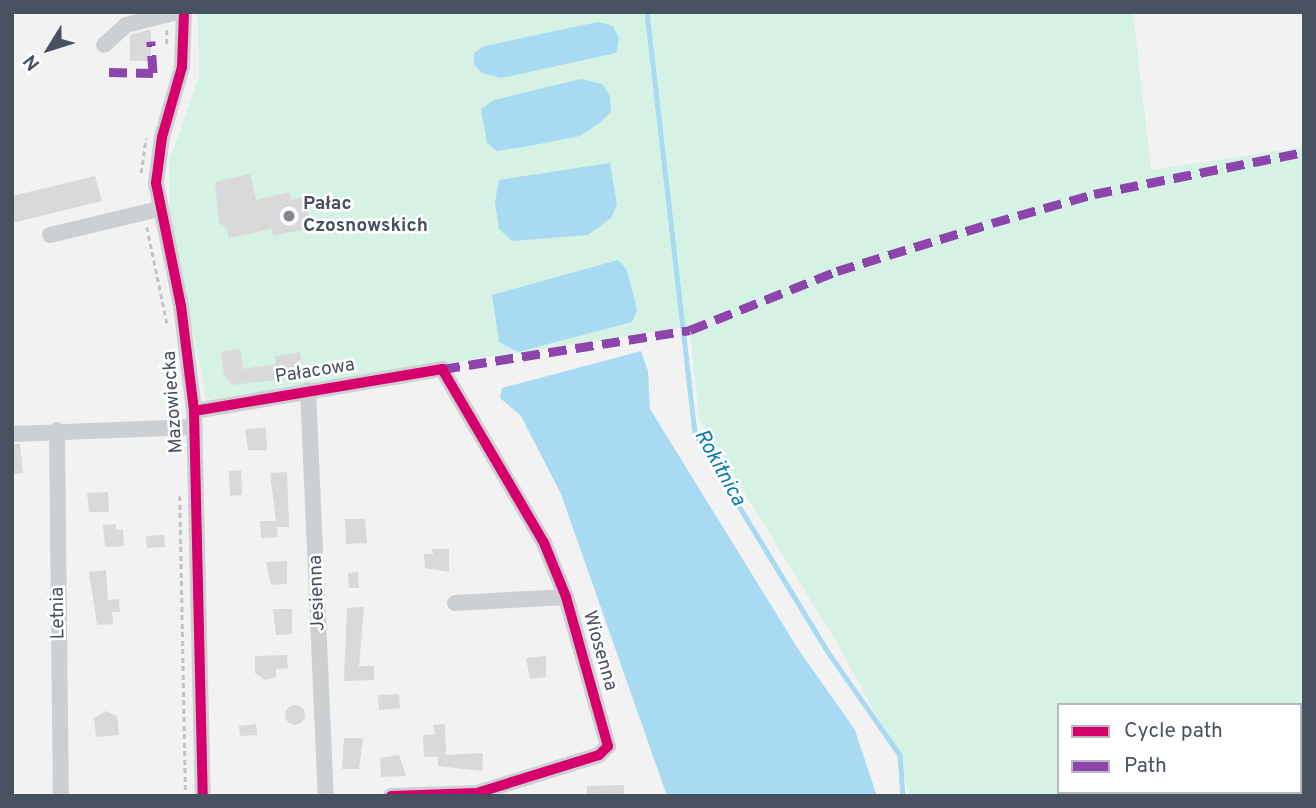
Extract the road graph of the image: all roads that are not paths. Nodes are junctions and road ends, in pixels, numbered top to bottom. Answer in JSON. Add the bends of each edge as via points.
{"nodes":[{"id":1,"x":177,"y":12,"type":"edge"},
{"id":2,"x":184,"y":12,"type":"edge"},
{"id":3,"x":104,"y":45,"type":"dead end"},
{"id":4,"x":152,"y":213,"type":"junction"},
{"id":5,"x":50,"y":235,"type":"dead end"},
{"id":6,"x":442,"y":369,"type":"joint"},
{"id":7,"x":308,"y":390,"type":"junction"},
{"id":8,"x":194,"y":419,"type":"junction"},
{"id":9,"x":57,"y":430,"type":"junction"},
{"id":10,"x":12,"y":434,"type":"edge"},
{"id":11,"x":566,"y":597,"type":"junction"},
{"id":12,"x":455,"y":603,"type":"dead end"},
{"id":13,"x":61,"y":796,"type":"edge"},
{"id":14,"x":204,"y":796,"type":"edge"},
{"id":15,"x":326,"y":796,"type":"edge"},
{"id":16,"x":391,"y":796,"type":"edge"}],
"edges":[{"from":1,"to":3,"type":"street","via":[[126,25]]},
{"from":2,"to":4,"type":"street","name":"Mazowiecka","via":[[182,67],[158,154]]},
{"from":4,"to":5,"type":"street"},
{"from":4,"to":8,"type":"street","name":"Mazowiecka","via":[[181,306]]},
{"from":6,"to":7,"type":"street","name":"Pałacowa"},
{"from":6,"to":11,"type":"street","name":"Wiosenna","via":[[544,543]]},
{"from":7,"to":8,"type":"street","name":"Pałacowa"},
{"from":7,"to":15,"type":"street","name":"Jesienna"},
{"from":8,"to":9,"type":"street","name":"Pałacowa"},
{"from":8,"to":14,"type":"street","name":"Mazowiecka"},
{"from":9,"to":10,"type":"street","name":"Pałacowa"},
{"from":9,"to":13,"type":"street","name":"Letnia"},
{"from":11,"to":12,"type":"street"},
{"from":11,"to":16,"type":"street","name":"Wiosenna","via":[[608,746],[598,755],[477,793]]}]}
